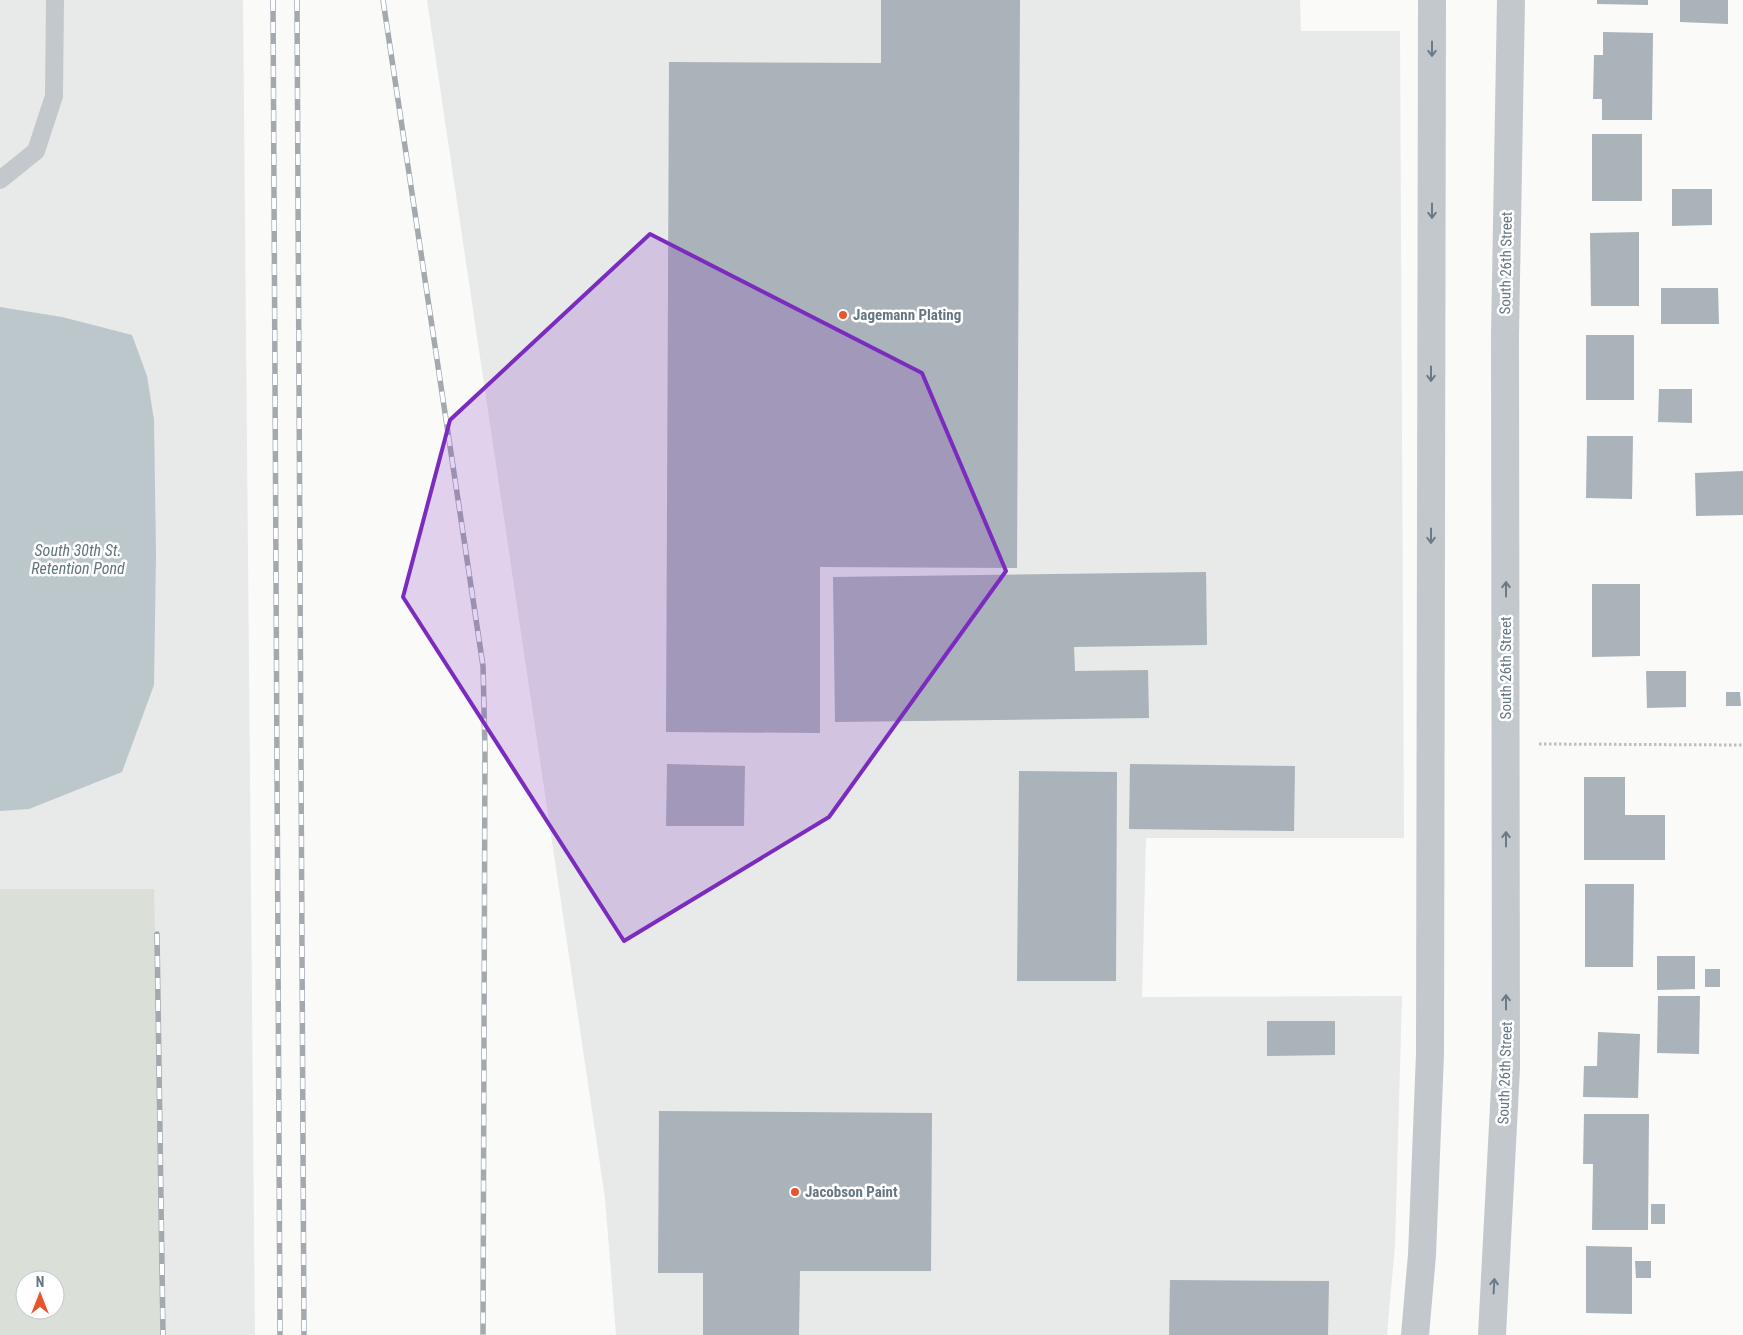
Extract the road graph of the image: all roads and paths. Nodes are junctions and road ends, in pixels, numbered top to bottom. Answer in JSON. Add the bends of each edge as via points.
{"nodes":[{"id":1,"x":55,"y":0,"type":"edge"},
{"id":2,"x":1432,"y":0,"type":"edge"},
{"id":3,"x":1512,"y":0,"type":"edge"},
{"id":4,"x":0,"y":180,"type":"edge"},
{"id":5,"x":1539,"y":744,"type":"dead end"},
{"id":6,"x":1743,"y":745,"type":"edge"},
{"id":7,"x":1415,"y":1335,"type":"edge"},
{"id":8,"x":1492,"y":1335,"type":"edge"}],
"edges":[{"from":1,"to":4,"type":"lane","via":[[54,96],[36,150]]},
{"from":2,"to":7,"type":"street","one_way":true,"via":[[1430,1054],[1422,1255]]},
{"from":8,"to":3,"type":"street","name":"South 26th Street","one_way":true,"via":[[1506,1068],[1505,335]]},
{"from":5,"to":6,"type":"path"}]}
